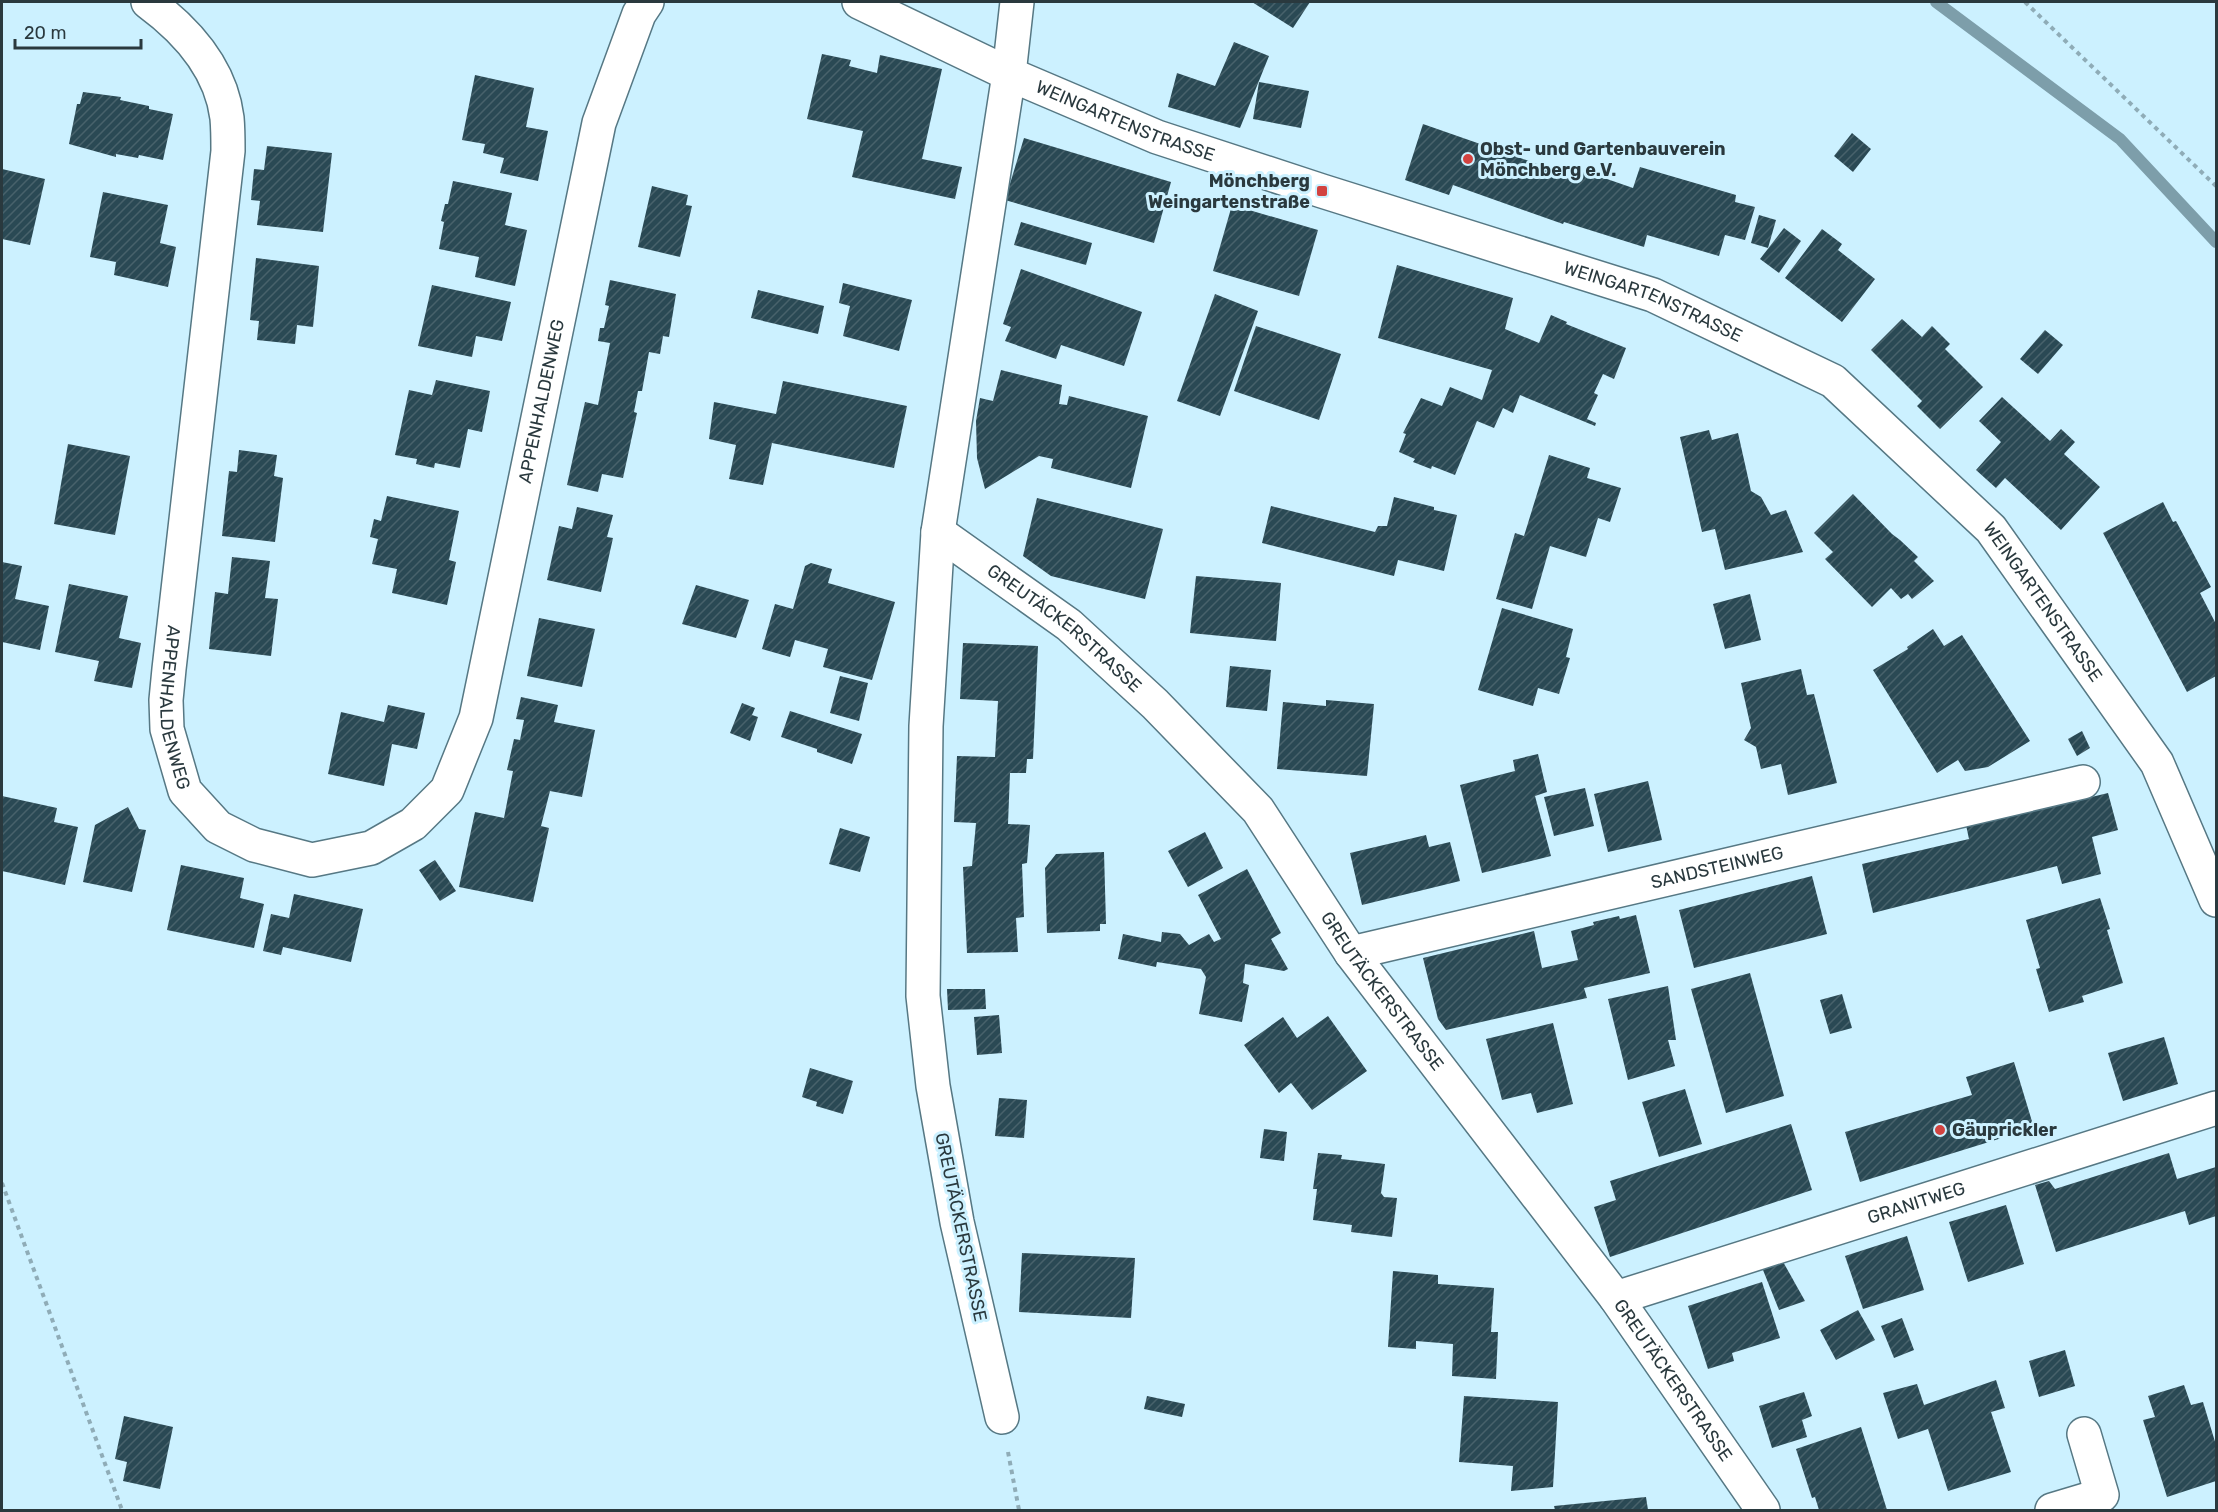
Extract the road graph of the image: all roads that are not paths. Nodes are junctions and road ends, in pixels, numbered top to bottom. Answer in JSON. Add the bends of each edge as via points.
{"nodes":[{"id":1,"x":148,"y":2,"type":"edge"},
{"id":2,"x":647,"y":2,"type":"edge"},
{"id":3,"x":859,"y":2,"type":"edge"},
{"id":4,"x":1017,"y":2,"type":"edge"},
{"id":5,"x":1009,"y":74,"type":"junction"},
{"id":6,"x":938,"y":532,"type":"junction"},
{"id":7,"x":2083,"y":782,"type":"dead end"},
{"id":8,"x":2217,"y":900,"type":"edge"},
{"id":9,"x":1351,"y":953,"type":"junction"},
{"id":10,"x":2217,"y":1108,"type":"edge"},
{"id":11,"x":1616,"y":1298,"type":"junction"},
{"id":12,"x":1002,"y":1418,"type":"road end"},
{"id":13,"x":2084,"y":1434,"type":"dead end"},
{"id":14,"x":1763,"y":1510,"type":"edge"},
{"id":15,"x":2052,"y":1510,"type":"edge"}],
"edges":[{"from":1,"to":2,"type":"street","name":"APPENHALDENWEG","via":[[199,49],[218,83],[227,117],[227,162],[169,669],[167,729],[184,791],[218,827],[254,845],[312,860],[370,848],[413,824],[447,790],[476,718],[599,123],[639,14]]},
{"from":3,"to":5,"type":"street","name":"WEINGARTENSTRASSE"},
{"from":4,"to":5,"type":"street","name":"GREUTÄCKERSTRASSE"},
{"from":5,"to":6,"type":"street","name":"GREUTÄCKERSTRASSE"},
{"from":5,"to":8,"type":"street","name":"WEINGARTENSTRASSE","via":[[1157,136],[1653,295],[1833,381],[1991,529],[2157,763]]},
{"from":6,"to":9,"type":"street","name":"GREUTÄCKERSTRASSE","via":[[1069,625],[1155,704],[1258,810]]},
{"from":6,"to":12,"type":"street","name":"GREUTÄCKERSTRASSE","via":[[926,726],[922,996],[957,1222]]},
{"from":7,"to":9,"type":"street","name":"SANDSTEINWEG"},
{"from":9,"to":11,"type":"street","name":"GREUTÄCKERSTRASSE"},
{"from":10,"to":11,"type":"street","name":"GRANITWEG"},
{"from":11,"to":14,"type":"street","name":"GREUTÄCKERSTRASSE"},
{"from":13,"to":15,"type":"street","via":[[2102,1495]]}]}
